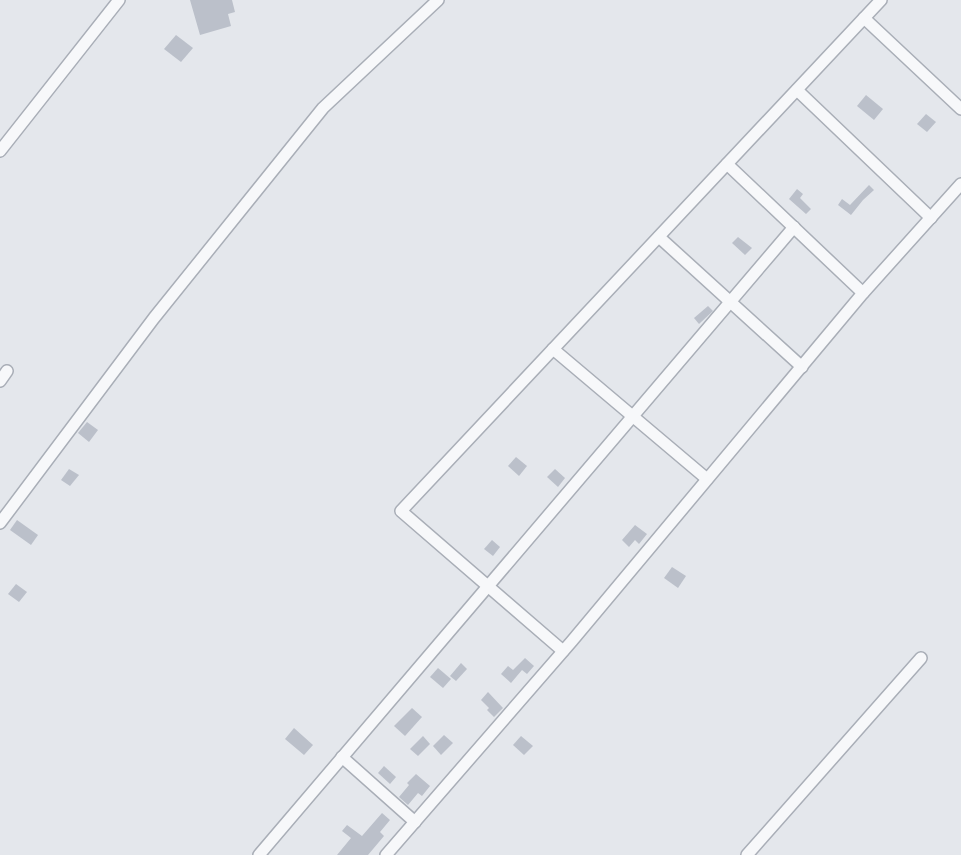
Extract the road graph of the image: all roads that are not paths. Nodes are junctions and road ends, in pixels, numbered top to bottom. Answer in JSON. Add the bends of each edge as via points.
{"nodes":[{"id":1,"x":119,"y":0,"type":"edge"},
{"id":2,"x":438,"y":0,"type":"edge"},
{"id":3,"x":881,"y":0,"type":"edge"},
{"id":4,"x":864,"y":18,"type":"junction"},
{"id":5,"x":796,"y":90,"type":"junction"},
{"id":6,"x":961,"y":108,"type":"edge"},
{"id":7,"x":0,"y":151,"type":"edge"},
{"id":8,"x":727,"y":164,"type":"junction"},
{"id":9,"x":961,"y":184,"type":"edge"},
{"id":10,"x":931,"y":218,"type":"junction"},
{"id":11,"x":794,"y":228,"type":"junction"},
{"id":12,"x":659,"y":236,"type":"junction"},
{"id":13,"x":863,"y":293,"type":"junction"},
{"id":14,"x":731,"y":302,"type":"junction"},
{"id":15,"x":553,"y":349,"type":"junction"},
{"id":16,"x":802,"y":366,"type":"junction"},
{"id":17,"x":7,"y":371,"type":"dead end"},
{"id":18,"x":0,"y":381,"type":"edge"},
{"id":19,"x":633,"y":417,"type":"junction"},
{"id":20,"x":707,"y":479,"type":"junction"},
{"id":21,"x":0,"y":523,"type":"edge"},
{"id":22,"x":488,"y":587,"type":"junction"},
{"id":23,"x":563,"y":651,"type":"junction"},
{"id":24,"x":921,"y":658,"type":"dead end"},
{"id":25,"x":342,"y":758,"type":"junction"},
{"id":26,"x":415,"y":822,"type":"junction"},
{"id":27,"x":259,"y":855,"type":"edge"},
{"id":28,"x":386,"y":855,"type":"edge"},
{"id":29,"x":747,"y":855,"type":"edge"}],
"edges":[{"from":1,"to":7,"type":"street"},
{"from":2,"to":21,"type":"street","via":[[323,108],[154,318]]},
{"from":3,"to":4,"type":"street"},
{"from":4,"to":5,"type":"street"},
{"from":4,"to":6,"type":"street"},
{"from":5,"to":8,"type":"street"},
{"from":5,"to":10,"type":"street"},
{"from":8,"to":11,"type":"street"},
{"from":8,"to":12,"type":"street"},
{"from":9,"to":10,"type":"street"},
{"from":10,"to":13,"type":"street"},
{"from":11,"to":13,"type":"street"},
{"from":11,"to":14,"type":"street"},
{"from":12,"to":14,"type":"street"},
{"from":12,"to":15,"type":"street"},
{"from":13,"to":16,"type":"street"},
{"from":14,"to":16,"type":"street"},
{"from":14,"to":19,"type":"street"},
{"from":15,"to":19,"type":"street"},
{"from":15,"to":22,"type":"street","via":[[401,511]]},
{"from":16,"to":20,"type":"street"},
{"from":17,"to":18,"type":"street"},
{"from":19,"to":20,"type":"street"},
{"from":19,"to":22,"type":"street"},
{"from":20,"to":23,"type":"street"},
{"from":22,"to":23,"type":"street"},
{"from":22,"to":25,"type":"street"},
{"from":23,"to":26,"type":"street"},
{"from":24,"to":29,"type":"street"},
{"from":25,"to":26,"type":"street"},
{"from":25,"to":27,"type":"street"},
{"from":26,"to":28,"type":"street"}]}
